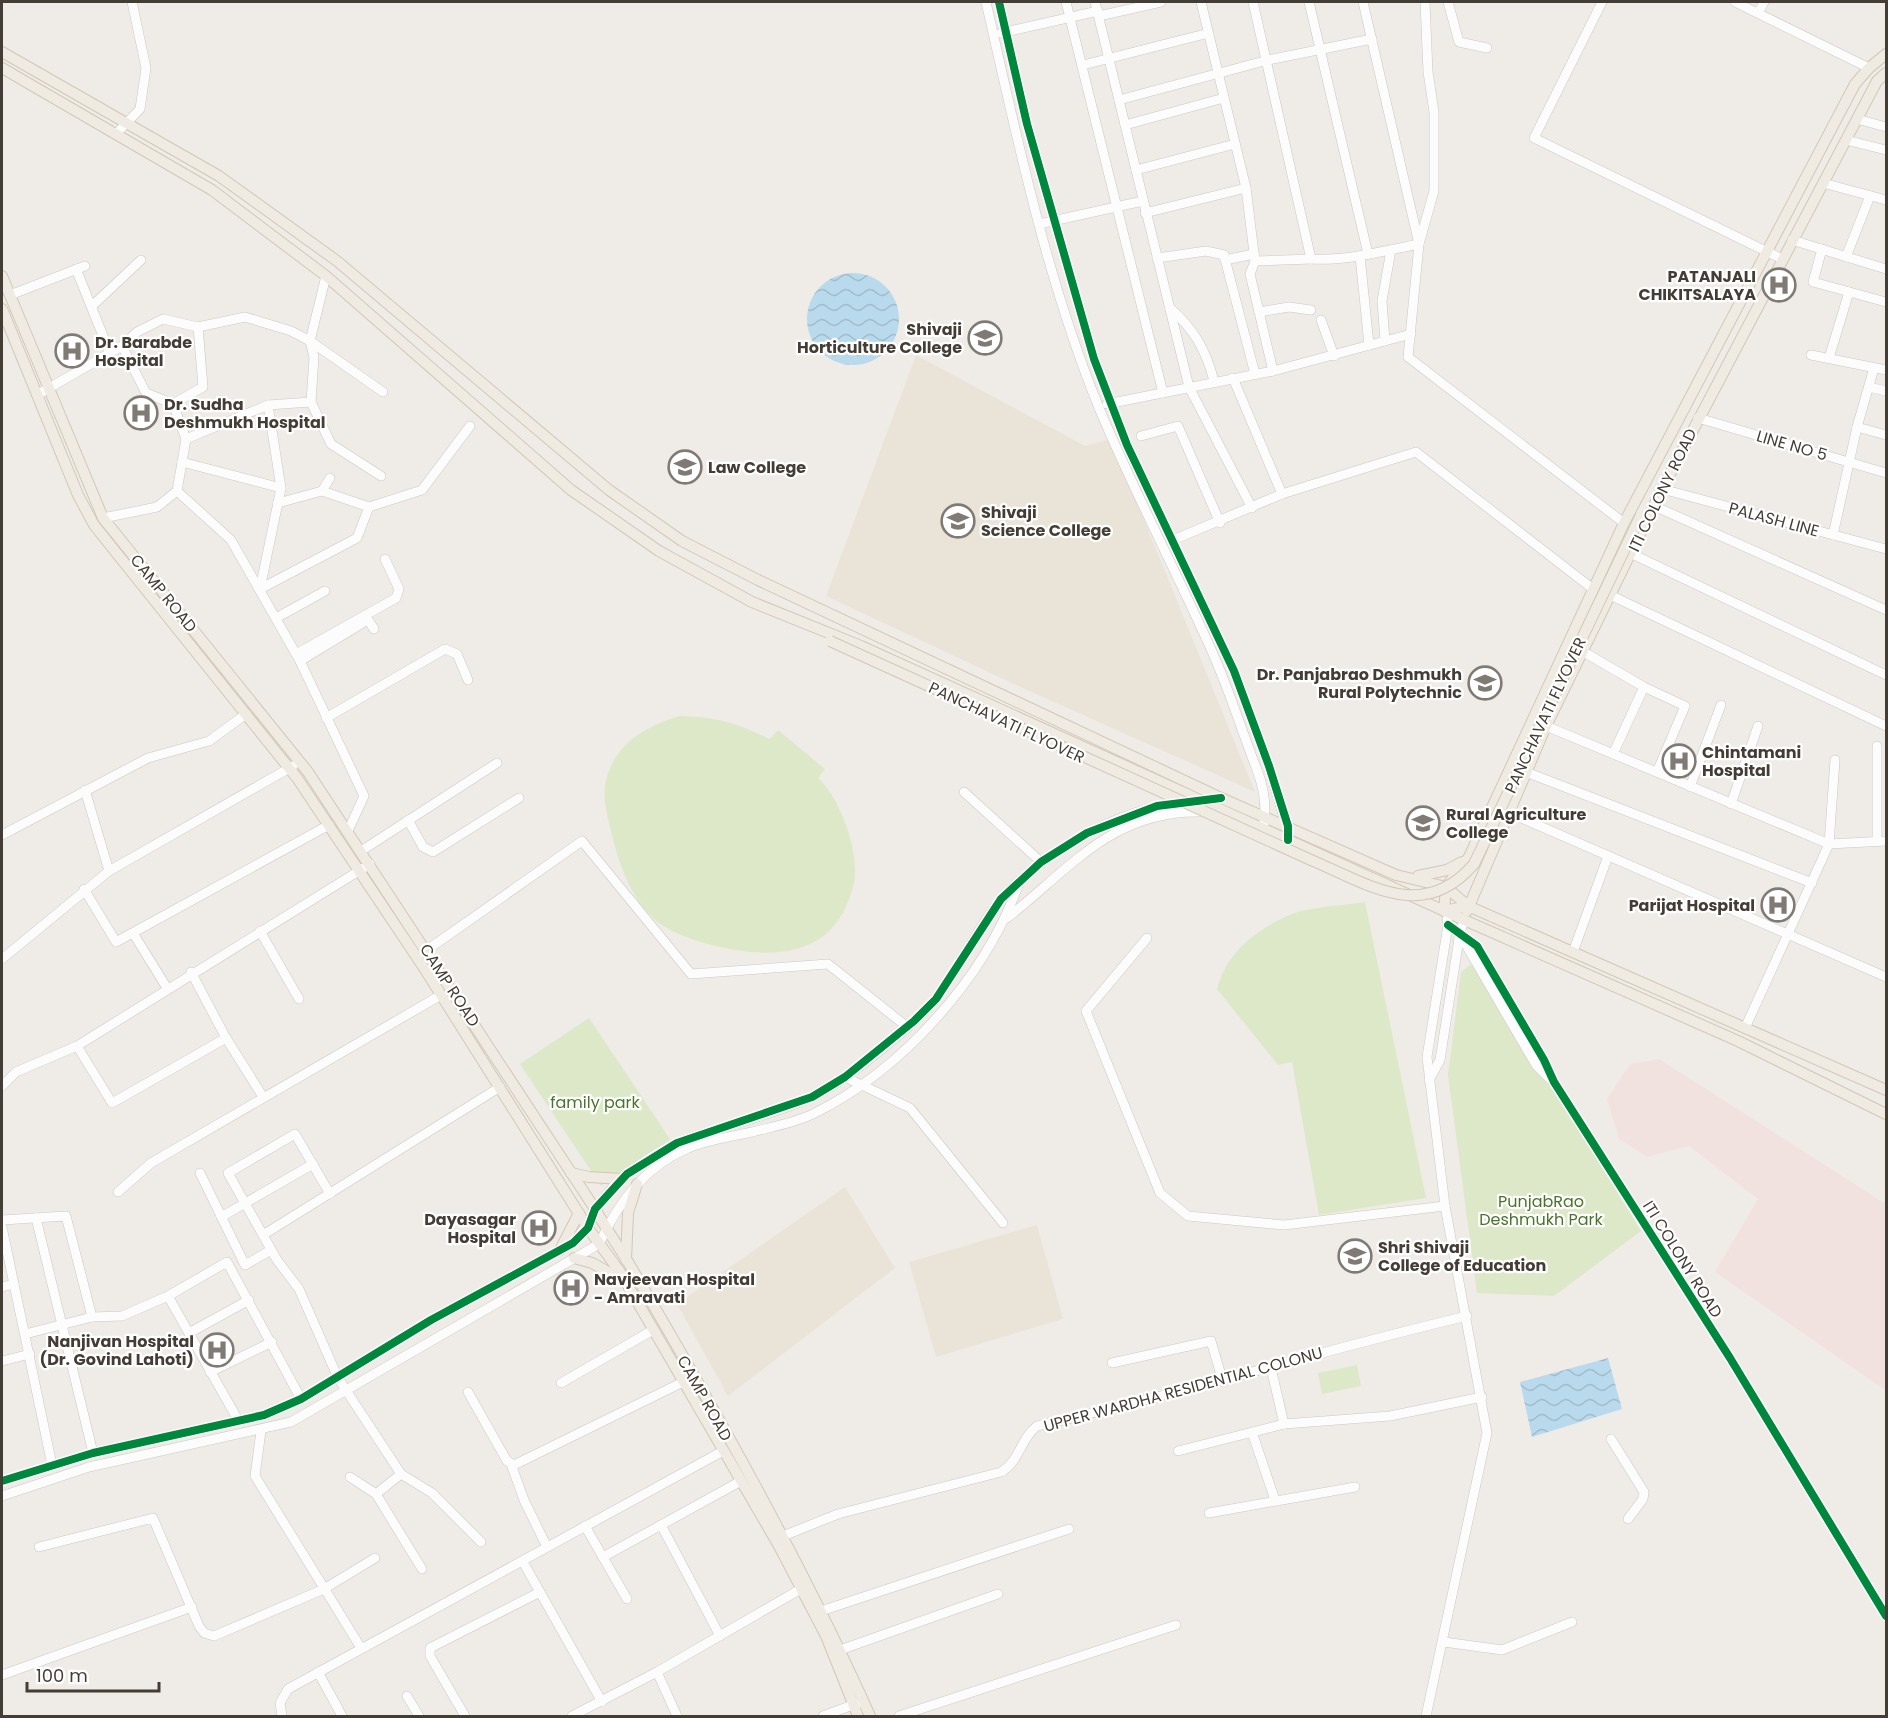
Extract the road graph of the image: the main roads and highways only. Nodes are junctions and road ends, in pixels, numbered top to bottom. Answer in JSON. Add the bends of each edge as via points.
{"nodes":[{"id":1,"x":2,"y":51,"type":"edge"},
{"id":2,"x":1887,"y":54,"type":"edge"},
{"id":3,"x":2,"y":68,"type":"edge"},
{"id":4,"x":1887,"y":73,"type":"edge"},
{"id":5,"x":337,"y":261,"type":"junction"},
{"id":6,"x":2,"y":276,"type":"edge"},
{"id":7,"x":326,"y":276,"type":"junction"},
{"id":8,"x":373,"y":291,"type":"junction"},
{"id":9,"x":361,"y":306,"type":"junction"},
{"id":10,"x":2,"y":309,"type":"edge"},
{"id":11,"x":1658,"y":497,"type":"junction"},
{"id":12,"x":814,"y":627,"type":"junction"},
{"id":13,"x":1469,"y":857,"type":"junction"},
{"id":14,"x":1396,"y":875,"type":"junction"},
{"id":15,"x":1446,"y":887,"type":"junction"},
{"id":16,"x":1468,"y":906,"type":"junction"},
{"id":17,"x":1450,"y":910,"type":"junction"},
{"id":18,"x":1464,"y":921,"type":"junction"},
{"id":19,"x":1587,"y":960,"type":"junction"},
{"id":20,"x":1580,"y":970,"type":"junction"},
{"id":21,"x":1887,"y":1090,"type":"edge"},
{"id":22,"x":1887,"y":1114,"type":"edge"},
{"id":23,"x":571,"y":1173,"type":"junction"},
{"id":24,"x":622,"y":1179,"type":"road end"},
{"id":25,"x":637,"y":1184,"type":"road end"},
{"id":26,"x":579,"y":1214,"type":"junction"},
{"id":27,"x":560,"y":1250,"type":"road end"},
{"id":28,"x":574,"y":1258,"type":"road end"},
{"id":29,"x":626,"y":1260,"type":"junction"},
{"id":30,"x":624,"y":1280,"type":"junction"},
{"id":31,"x":805,"y":1587,"type":"junction"},
{"id":32,"x":858,"y":1703,"type":"junction"},
{"id":33,"x":858,"y":1716,"type":"edge"},
{"id":34,"x":870,"y":1716,"type":"edge"}],
"edges":[{"from":1,"to":5,"type":"main road","via":[[219,176]]},
{"from":2,"to":13,"type":"main road","via":[[1855,84],[1624,523]]},
{"from":3,"to":7,"type":"main road","via":[[212,190]]},
{"from":4,"to":11,"type":"main road","name":"ITI COLONY ROAD","via":[[1877,81]]},
{"from":5,"to":7,"type":"main road"},
{"from":5,"to":8,"type":"main road"},
{"from":6,"to":23,"type":"main road","name":"CAMP ROAD","via":[[103,518],[300,761]]},
{"from":7,"to":9,"type":"main road"},
{"from":8,"to":9,"type":"main road"},
{"from":8,"to":14,"type":"main road","via":[[609,490],[682,541],[1221,798]]},
{"from":9,"to":12,"type":"main road","via":[[597,510],[659,551],[752,602]]},
{"from":10,"to":26,"type":"main road","name":"CAMP ROAD","via":[[94,525],[290,769],[441,995]]},
{"from":11,"to":12,"type":"main road","name":"PANCHAVATI FLYOVER","bridge":true,"via":[[1648,502],[1641,515],[1474,864],[1450,886],[1428,896],[1383,890],[1203,812],[830,641]]},
{"from":11,"to":16,"type":"main road","name":"ITI COLONY ROAD","via":[[1546,726]]},
{"from":12,"to":17,"type":"main road"},
{"from":13,"to":14,"type":"main road","via":[[1426,876]]},
{"from":13,"to":15,"type":"main road"},
{"from":14,"to":15,"type":"main road"},
{"from":15,"to":16,"type":"main road"},
{"from":15,"to":17,"type":"main road"},
{"from":16,"to":17,"type":"main road"},
{"from":16,"to":18,"type":"main road","name":"ITI COLONY ROAD"},
{"from":16,"to":19,"type":"main road"},
{"from":17,"to":18,"type":"main road"},
{"from":18,"to":20,"type":"main road"},
{"from":19,"to":20,"type":"main road"},
{"from":19,"to":21,"type":"main road"},
{"from":20,"to":22,"type":"main road"},
{"from":23,"to":24,"type":"main road"},
{"from":23,"to":29,"type":"main road","name":"CAMP ROAD"},
{"from":25,"to":29,"type":"main road","via":[[628,1213]]},
{"from":26,"to":27,"type":"main road"},
{"from":26,"to":30,"type":"main road","name":"CAMP ROAD"},
{"from":28,"to":30,"type":"main road"},
{"from":29,"to":31,"type":"main road","name":"CAMP ROAD","via":[[783,1536]]},
{"from":30,"to":31,"type":"main road","name":"CAMP ROAD"},
{"from":31,"to":32,"type":"main road","name":"CAMP ROAD"},
{"from":31,"to":32,"type":"main road","name":"CAMP ROAD","via":[[840,1650]]},
{"from":32,"to":33,"type":"main road","name":"CAMP ROAD"},
{"from":32,"to":34,"type":"main road","name":"CAMP ROAD"}]}
